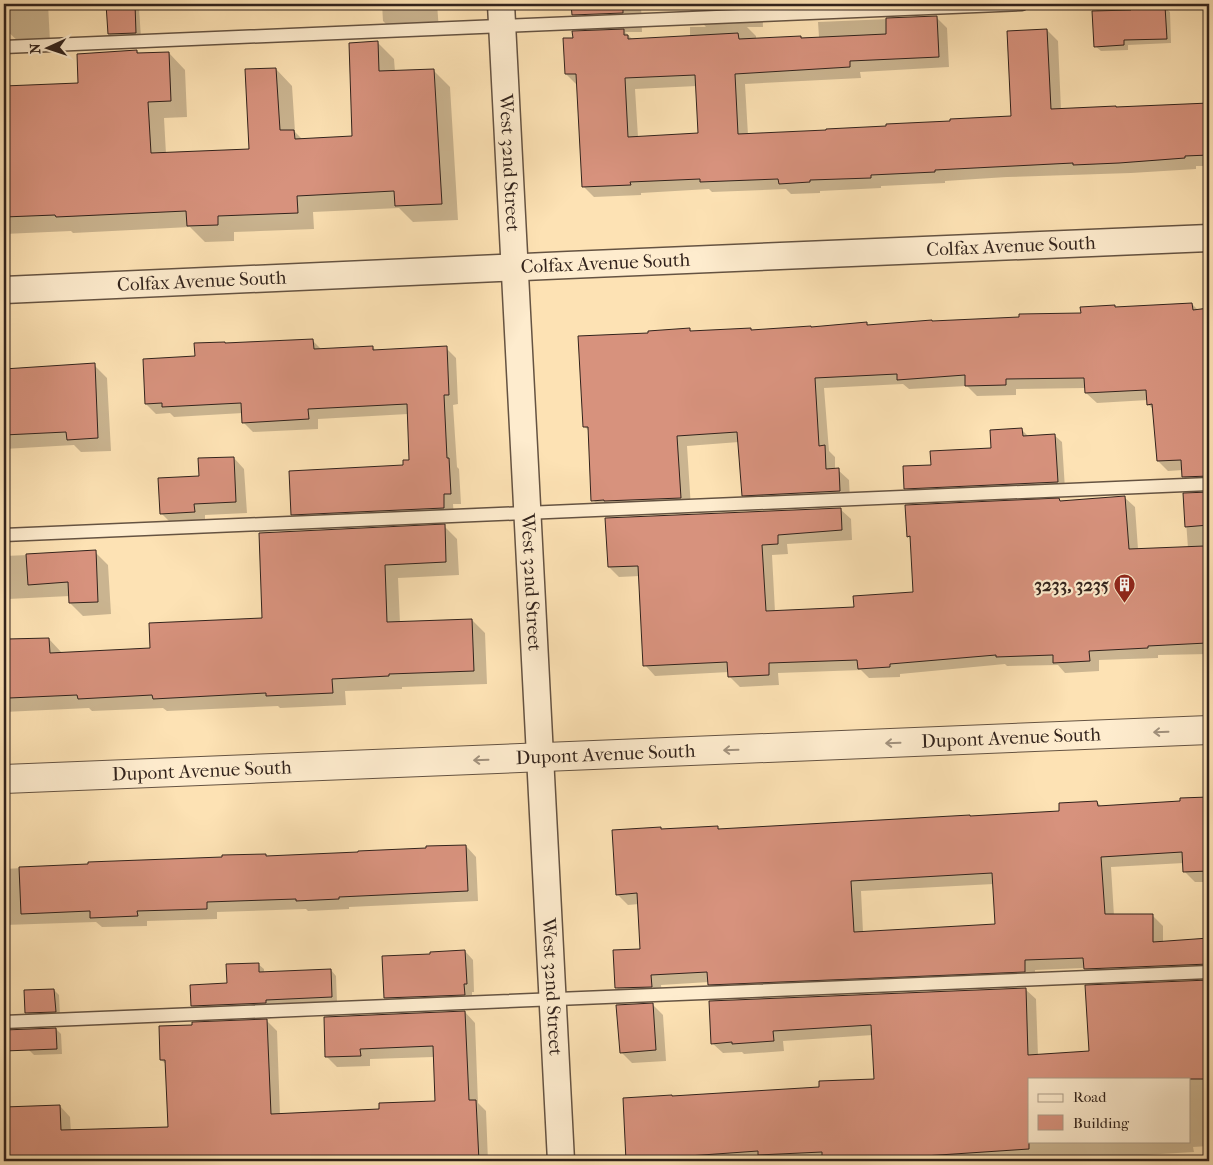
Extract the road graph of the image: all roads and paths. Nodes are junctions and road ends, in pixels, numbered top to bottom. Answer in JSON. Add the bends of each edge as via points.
{"nodes":[{"id":1,"x":1022,"y":4,"type":"edge"},
{"id":2,"x":502,"y":15,"type":"edge"},
{"id":3,"x":4,"y":47,"type":"edge"},
{"id":4,"x":1209,"y":238,"type":"edge"},
{"id":5,"x":515,"y":267,"type":"junction"},
{"id":6,"x":4,"y":290,"type":"edge"},
{"id":7,"x":1209,"y":484,"type":"edge"},
{"id":8,"x":528,"y":514,"type":"junction"},
{"id":9,"x":4,"y":535,"type":"edge"},
{"id":10,"x":1209,"y":730,"type":"edge"},
{"id":11,"x":540,"y":758,"type":"junction"},
{"id":12,"x":4,"y":779,"type":"edge"},
{"id":13,"x":1209,"y":972,"type":"edge"},
{"id":14,"x":553,"y":999,"type":"junction"},
{"id":15,"x":4,"y":1022,"type":"edge"},
{"id":16,"x":561,"y":1161,"type":"edge"}],
"edges":[{"from":1,"to":2,"type":"lane"},
{"from":2,"to":3,"type":"lane"},
{"from":2,"to":5,"type":"street","name":"West 32nd Street"},
{"from":4,"to":5,"type":"street","name":"Colfax Avenue South"},
{"from":5,"to":6,"type":"street","name":"Colfax Avenue South"},
{"from":5,"to":8,"type":"street","name":"West 32nd Street"},
{"from":7,"to":8,"type":"lane"},
{"from":8,"to":9,"type":"lane"},
{"from":8,"to":11,"type":"street","name":"West 32nd Street"},
{"from":10,"to":11,"type":"street","name":"Dupont Avenue South","one_way":true},
{"from":11,"to":12,"type":"street","name":"Dupont Avenue South","one_way":true},
{"from":11,"to":14,"type":"street","name":"West 32nd Street"},
{"from":13,"to":14,"type":"lane"},
{"from":14,"to":15,"type":"lane"},
{"from":14,"to":16,"type":"street","name":"West 32nd Street"}]}
